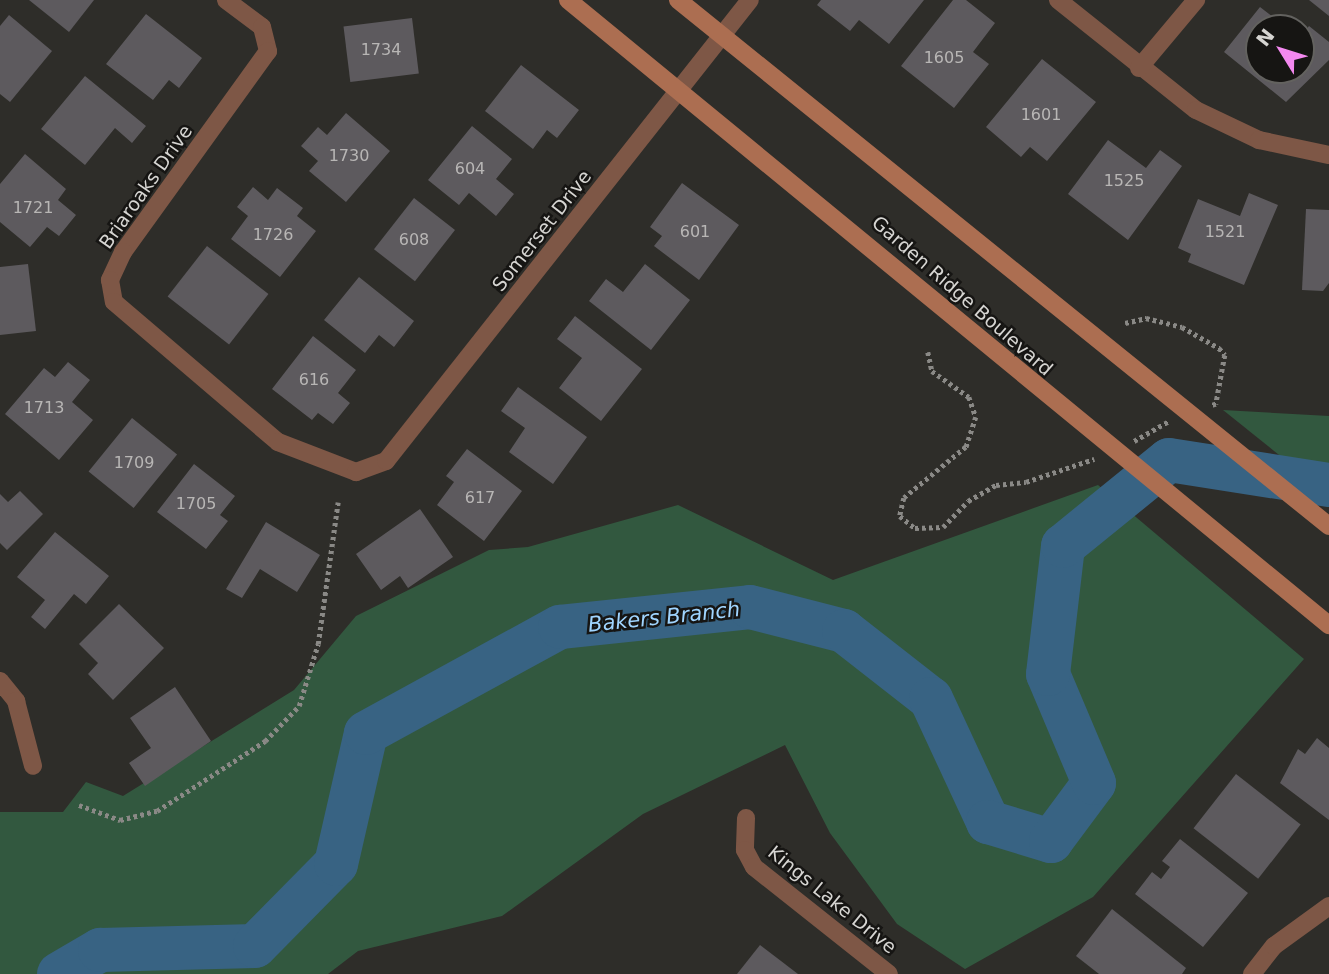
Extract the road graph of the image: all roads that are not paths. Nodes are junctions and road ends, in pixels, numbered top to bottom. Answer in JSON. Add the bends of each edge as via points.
{"nodes":[{"id":1,"x":226,"y":0,"type":"edge"},
{"id":2,"x":568,"y":0,"type":"edge"},
{"id":3,"x":678,"y":0,"type":"edge"},
{"id":4,"x":750,"y":0,"type":"edge"},
{"id":5,"x":1058,"y":0,"type":"edge"},
{"id":6,"x":1196,"y":0,"type":"edge"},
{"id":7,"x":721,"y":35,"type":"junction"},
{"id":8,"x":1139,"y":68,"type":"junction"},
{"id":9,"x":677,"y":90,"type":"junction"},
{"id":10,"x":1329,"y":155,"type":"edge"},
{"id":11,"x":356,"y":472,"type":"joint"},
{"id":12,"x":1329,"y":526,"type":"edge"},
{"id":13,"x":1325,"y":622,"type":"edge"},
{"id":14,"x":0,"y":681,"type":"edge"},
{"id":15,"x":33,"y":766,"type":"dead end"},
{"id":16,"x":746,"y":818,"type":"dead end"},
{"id":17,"x":1329,"y":906,"type":"edge"},
{"id":18,"x":889,"y":974,"type":"edge"},
{"id":19,"x":1252,"y":974,"type":"edge"}],
"edges":[{"from":1,"to":11,"type":"street","name":"Briaroaks Drive","via":[[262,27],[268,51],[123,253],[110,280],[114,302],[278,442]]},
{"from":2,"to":9,"type":"main road","name":"Garden Ridge Boulevard"},
{"from":3,"to":7,"type":"main road"},
{"from":4,"to":7,"type":"street","name":"Somerset Drive"},
{"from":5,"to":8,"type":"street"},
{"from":6,"to":8,"type":"street"},
{"from":7,"to":9,"type":"street","name":"Somerset Drive"},
{"from":7,"to":12,"type":"main road","via":[[1126,357]]},
{"from":8,"to":10,"type":"street","via":[[1196,110],[1259,140]]},
{"from":9,"to":11,"type":"street","name":"Somerset Drive","via":[[386,461]]},
{"from":9,"to":13,"type":"main road","name":"Garden Ridge Boulevard","via":[[810,194],[1073,418]]},
{"from":14,"to":15,"type":"street","via":[[16,701]]},
{"from":16,"to":18,"type":"street","name":"Kings Lake Drive","via":[[745,850],[754,867]]},
{"from":17,"to":19,"type":"street","via":[[1274,946]]}]}
